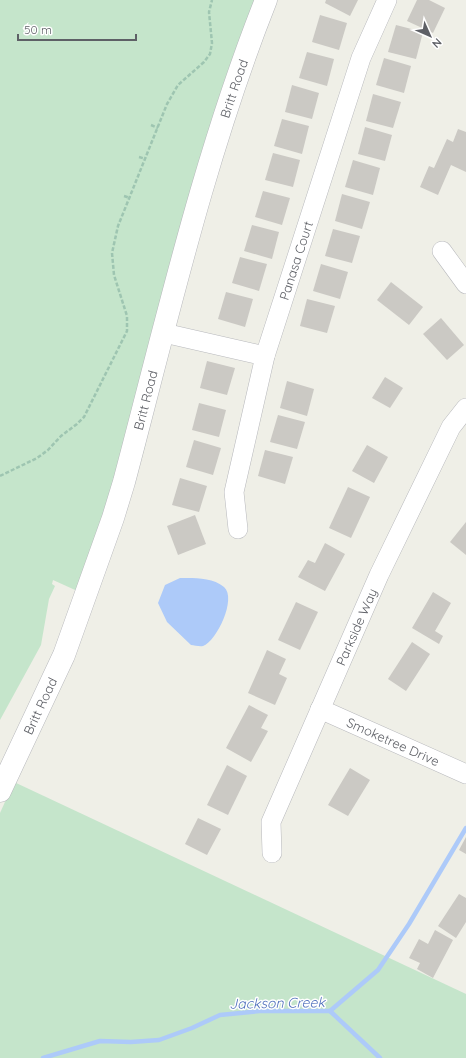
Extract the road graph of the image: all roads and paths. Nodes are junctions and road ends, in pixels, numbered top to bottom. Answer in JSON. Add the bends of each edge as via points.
{"nodes":[{"id":1,"x":212,"y":0,"type":"edge"},
{"id":2,"x":266,"y":0,"type":"edge"},
{"id":3,"x":387,"y":0,"type":"edge"},
{"id":4,"x":150,"y":125,"type":"dead end"},
{"id":5,"x":158,"y":128,"type":"junction"},
{"id":6,"x":139,"y":157,"type":"dead end"},
{"id":7,"x":146,"y":159,"type":"junction"},
{"id":8,"x":124,"y":196,"type":"dead end"},
{"id":9,"x":130,"y":198,"type":"junction"},
{"id":10,"x":442,"y":251,"type":"dead end"},
{"id":11,"x":466,"y":284,"type":"edge"},
{"id":12,"x":164,"y":333,"type":"junction"},
{"id":13,"x":265,"y":356,"type":"junction"},
{"id":14,"x":466,"y":408,"type":"edge"},
{"id":15,"x":0,"y":476,"type":"edge"},
{"id":16,"x":238,"y":529,"type":"dead end"},
{"id":17,"x":320,"y":709,"type":"junction"},
{"id":18,"x":466,"y":774,"type":"edge"},
{"id":19,"x":0,"y":791,"type":"edge"},
{"id":20,"x":272,"y":854,"type":"dead end"}],
"edges":[{"from":1,"to":5,"type":"path","via":[[209,12],[212,43],[210,54],[178,85]]},
{"from":2,"to":12,"type":"street","name":"Britt Road","via":[[214,149],[185,248]]},
{"from":3,"to":13,"type":"street","name":"Panasa Court","via":[[361,58]]},
{"from":4,"to":5,"type":"path"},
{"from":5,"to":7,"type":"path"},
{"from":6,"to":7,"type":"path"},
{"from":7,"to":9,"type":"path"},
{"from":8,"to":9,"type":"path"},
{"from":9,"to":15,"type":"path","via":[[118,226],[112,253],[114,275],[127,316],[127,331],[84,417],[37,458]]},
{"from":10,"to":11,"type":"street"},
{"from":12,"to":13,"type":"street"},
{"from":12,"to":19,"type":"street","name":"Britt Road","via":[[113,518],[64,655]]},
{"from":13,"to":16,"type":"street","name":"Panasa Court","via":[[234,492]]},
{"from":14,"to":17,"type":"street","name":"Parkside Way","via":[[451,426],[379,575],[345,658]]},
{"from":17,"to":18,"type":"street","name":"Smoketree Drive"},
{"from":17,"to":20,"type":"street","name":"Parkside Way","via":[[271,822]]}]}
